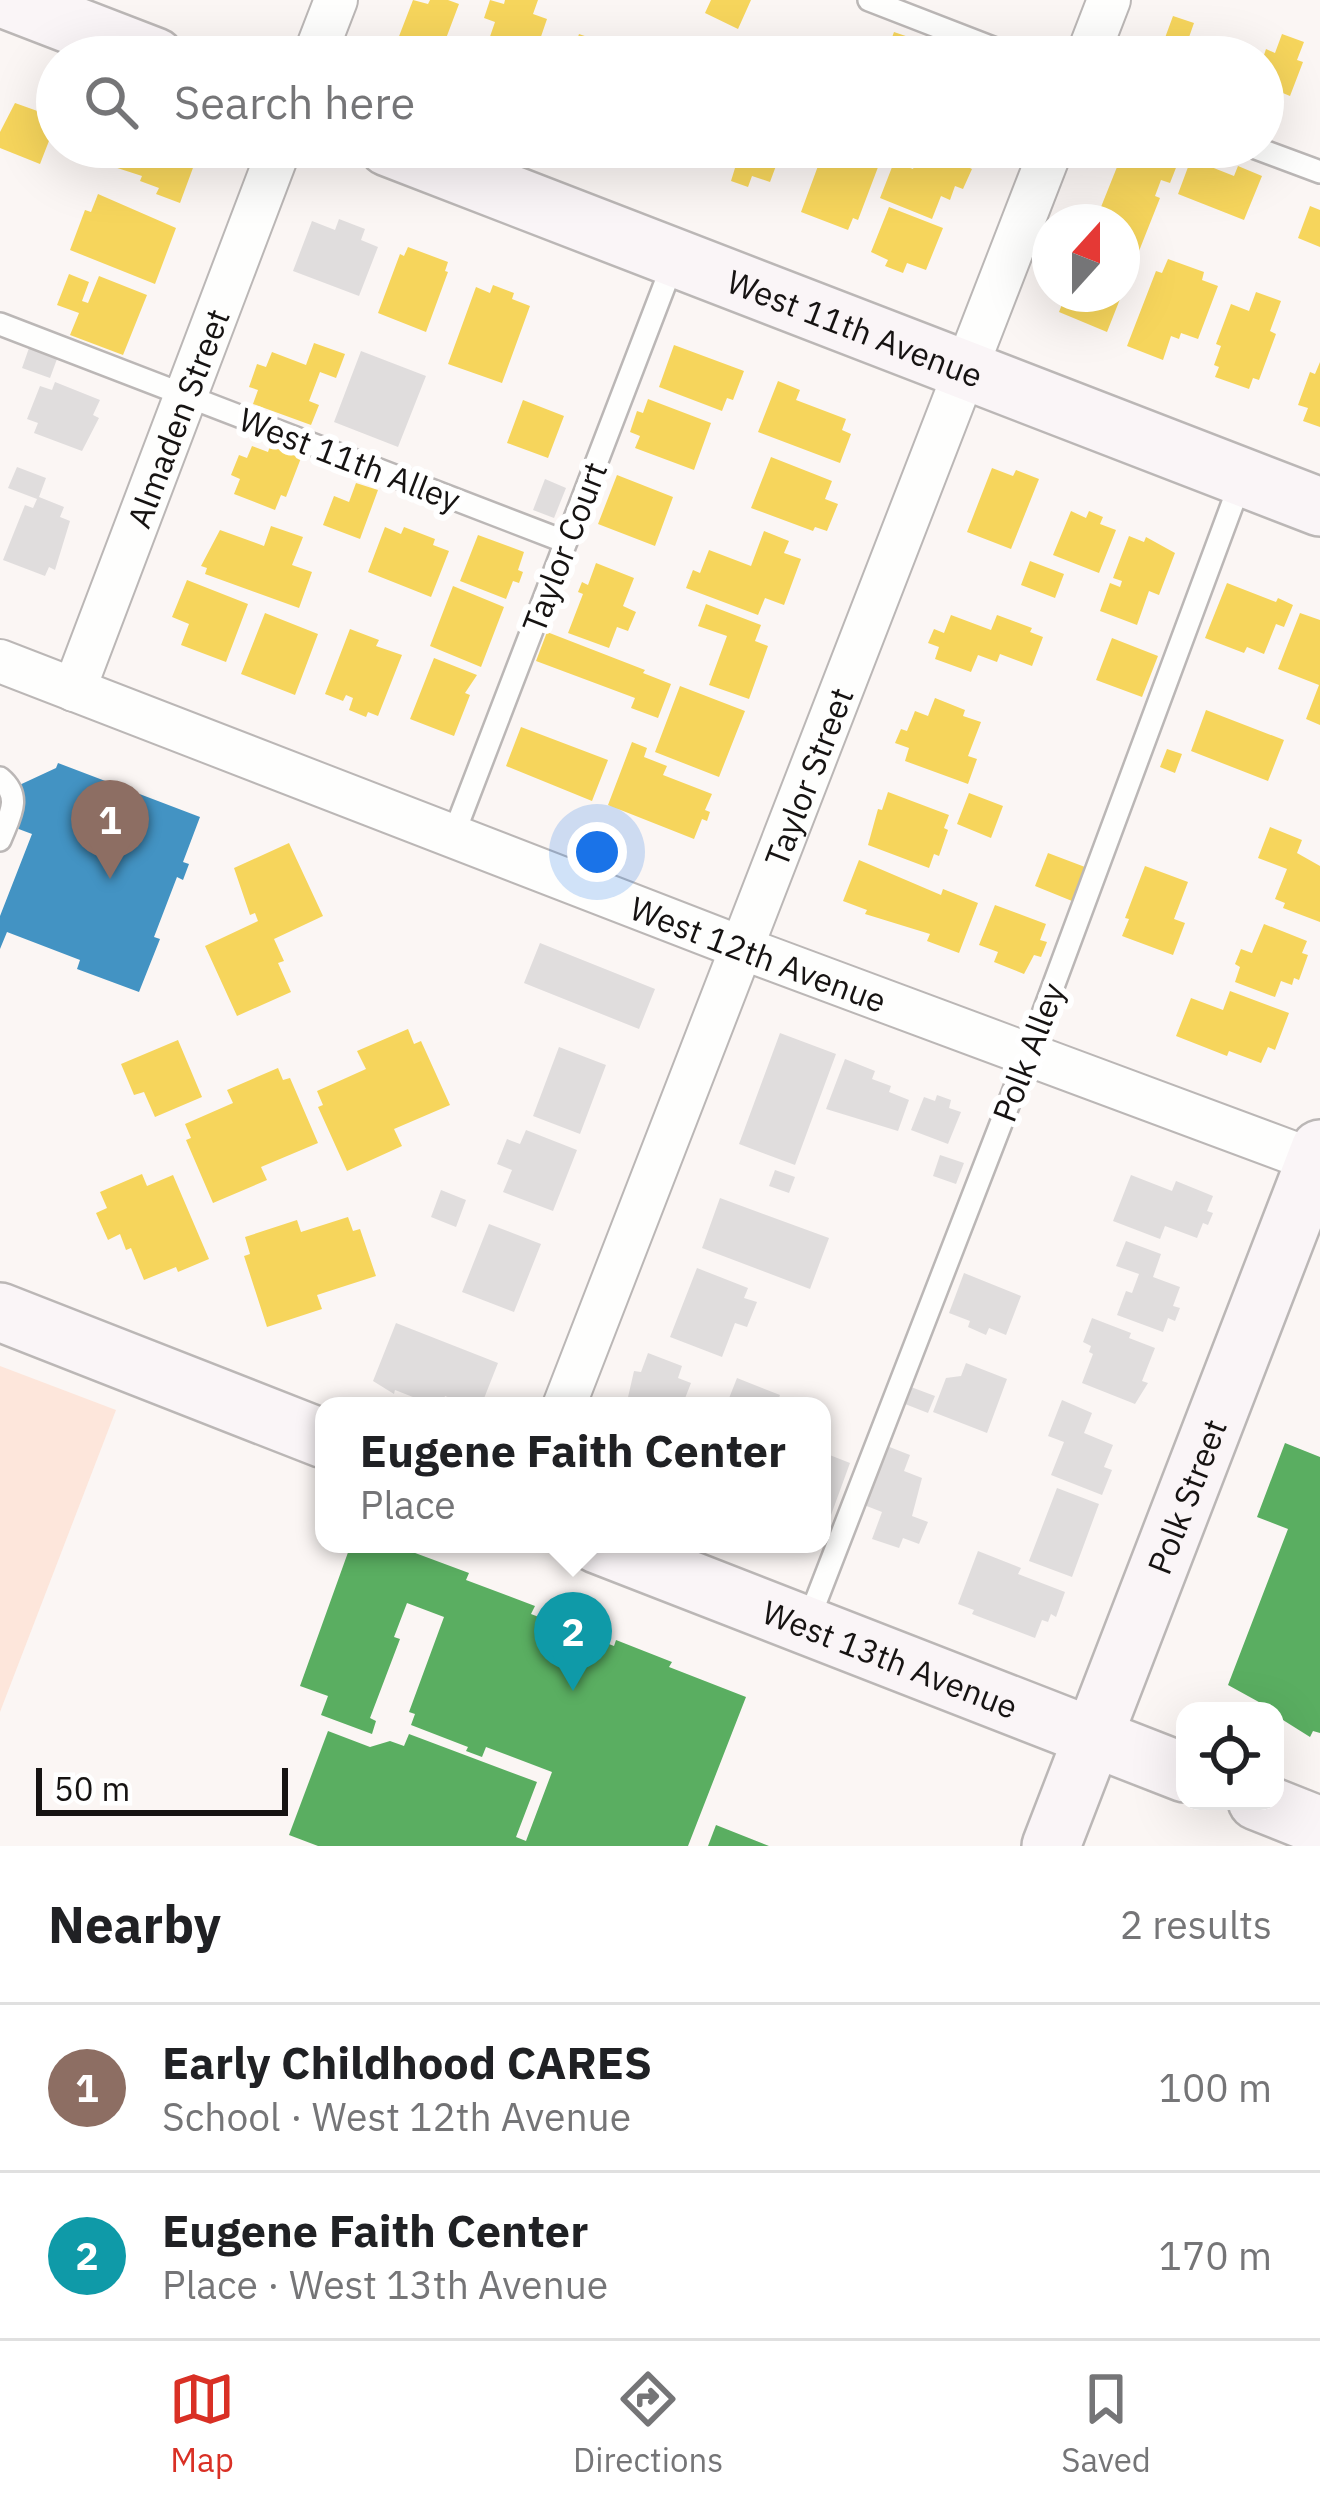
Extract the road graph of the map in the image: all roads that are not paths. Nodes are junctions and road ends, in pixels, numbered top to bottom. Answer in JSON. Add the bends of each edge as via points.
{"nodes":[{"id":1,"x":7,"y":0,"type":"edge"},
{"id":2,"x":336,"y":0,"type":"edge"},
{"id":3,"x":869,"y":0,"type":"edge"},
{"id":4,"x":1109,"y":0,"type":"edge"},
{"id":5,"x":100,"y":36,"type":"edge"},
{"id":6,"x":322,"y":36,"type":"edge"},
{"id":7,"x":962,"y":36,"type":"edge"},
{"id":8,"x":1095,"y":36,"type":"edge"},
{"id":9,"x":1284,"y":159,"type":"edge"},
{"id":10,"x":272,"y":168,"type":"edge"},
{"id":11,"x":442,"y":168,"type":"edge"},
{"id":12,"x":1044,"y":168,"type":"edge"},
{"id":13,"x":1320,"y":172,"type":"edge"},
{"id":14,"x":675,"y":258,"type":"junction"},
{"id":15,"x":0,"y":324,"type":"edge"},
{"id":16,"x":966,"y":370,"type":"junction"},
{"id":17,"x":186,"y":396,"type":"junction"},
{"id":18,"x":1242,"y":477,"type":"junction"},
{"id":19,"x":1320,"y":506,"type":"edge"},
{"id":20,"x":566,"y":542,"type":"junction"},
{"id":21,"x":0,"y":661,"type":"edge"},
{"id":22,"x":74,"y":690,"type":"junction"},
{"id":23,"x":0,"y":778,"type":"edge"},
{"id":24,"x":454,"y":836,"type":"junction"},
{"id":25,"x":0,"y":840,"type":"edge"},
{"id":26,"x":742,"y":948,"type":"junction"},
{"id":27,"x":1028,"y":1054,"type":"junction"},
{"id":28,"x":1318,"y":1158,"type":"edge"},
{"id":29,"x":0,"y":1312,"type":"edge"},
{"id":30,"x":568,"y":1397,"type":"edge"},
{"id":31,"x":315,"y":1435,"type":"edge"},
{"id":32,"x":621,"y":1553,"type":"edge"},
{"id":33,"x":807,"y":1624,"type":"junction"},
{"id":34,"x":1093,"y":1738,"type":"junction"},
{"id":35,"x":1176,"y":1770,"type":"edge"},
{"id":36,"x":1280,"y":1810,"type":"edge"},
{"id":37,"x":1320,"y":1826,"type":"edge"},
{"id":38,"x":1051,"y":1846,"type":"edge"}],
"edges":[{"from":1,"to":5,"type":"main road"},
{"from":2,"to":6,"type":"street"},
{"from":3,"to":7,"type":"lane"},
{"from":4,"to":8,"type":"street"},
{"from":9,"to":13,"type":"lane"},
{"from":10,"to":17,"type":"street","name":"Almaden Street"},
{"from":11,"to":14,"type":"main road","name":"West 11th Avenue"},
{"from":12,"to":16,"type":"street","name":"Taylor Street"},
{"from":14,"to":16,"type":"main road","name":"West 11th Avenue"},
{"from":14,"to":20,"type":"lane","name":"Taylor Court"},
{"from":15,"to":17,"type":"lane","name":"West 11th Alley"},
{"from":16,"to":18,"type":"main road","name":"West 11th Avenue"},
{"from":16,"to":26,"type":"street","name":"Taylor Street"},
{"from":17,"to":20,"type":"lane","name":"West 11th Alley"},
{"from":17,"to":22,"type":"street","name":"Almaden Street"},
{"from":18,"to":19,"type":"main road","name":"West 11th Avenue"},
{"from":18,"to":27,"type":"lane","name":"Polk Alley"},
{"from":20,"to":24,"type":"lane","name":"Taylor Court"},
{"from":21,"to":22,"type":"street","name":"West 12th Avenue"},
{"from":22,"to":24,"type":"street","name":"West 12th Avenue"},
{"from":23,"to":25,"type":"lane","via":[[14,802]]},
{"from":24,"to":26,"type":"street","name":"West 12th Avenue"},
{"from":26,"to":27,"type":"street","name":"West 12th Avenue"},
{"from":26,"to":30,"type":"street","name":"Taylor Street"},
{"from":27,"to":28,"type":"street","name":"West 12th Avenue"},
{"from":27,"to":33,"type":"lane","name":"Polk Alley"},
{"from":28,"to":34,"type":"main road","name":"Polk Street"},
{"from":29,"to":31,"type":"main road"},
{"from":32,"to":33,"type":"main road","name":"West 13th Avenue"},
{"from":33,"to":34,"type":"main road","name":"West 13th Avenue"},
{"from":34,"to":35,"type":"main road","name":"West 13th Avenue"},
{"from":34,"to":38,"type":"main road","name":"Polk Street"},
{"from":36,"to":37,"type":"main road"}]}
